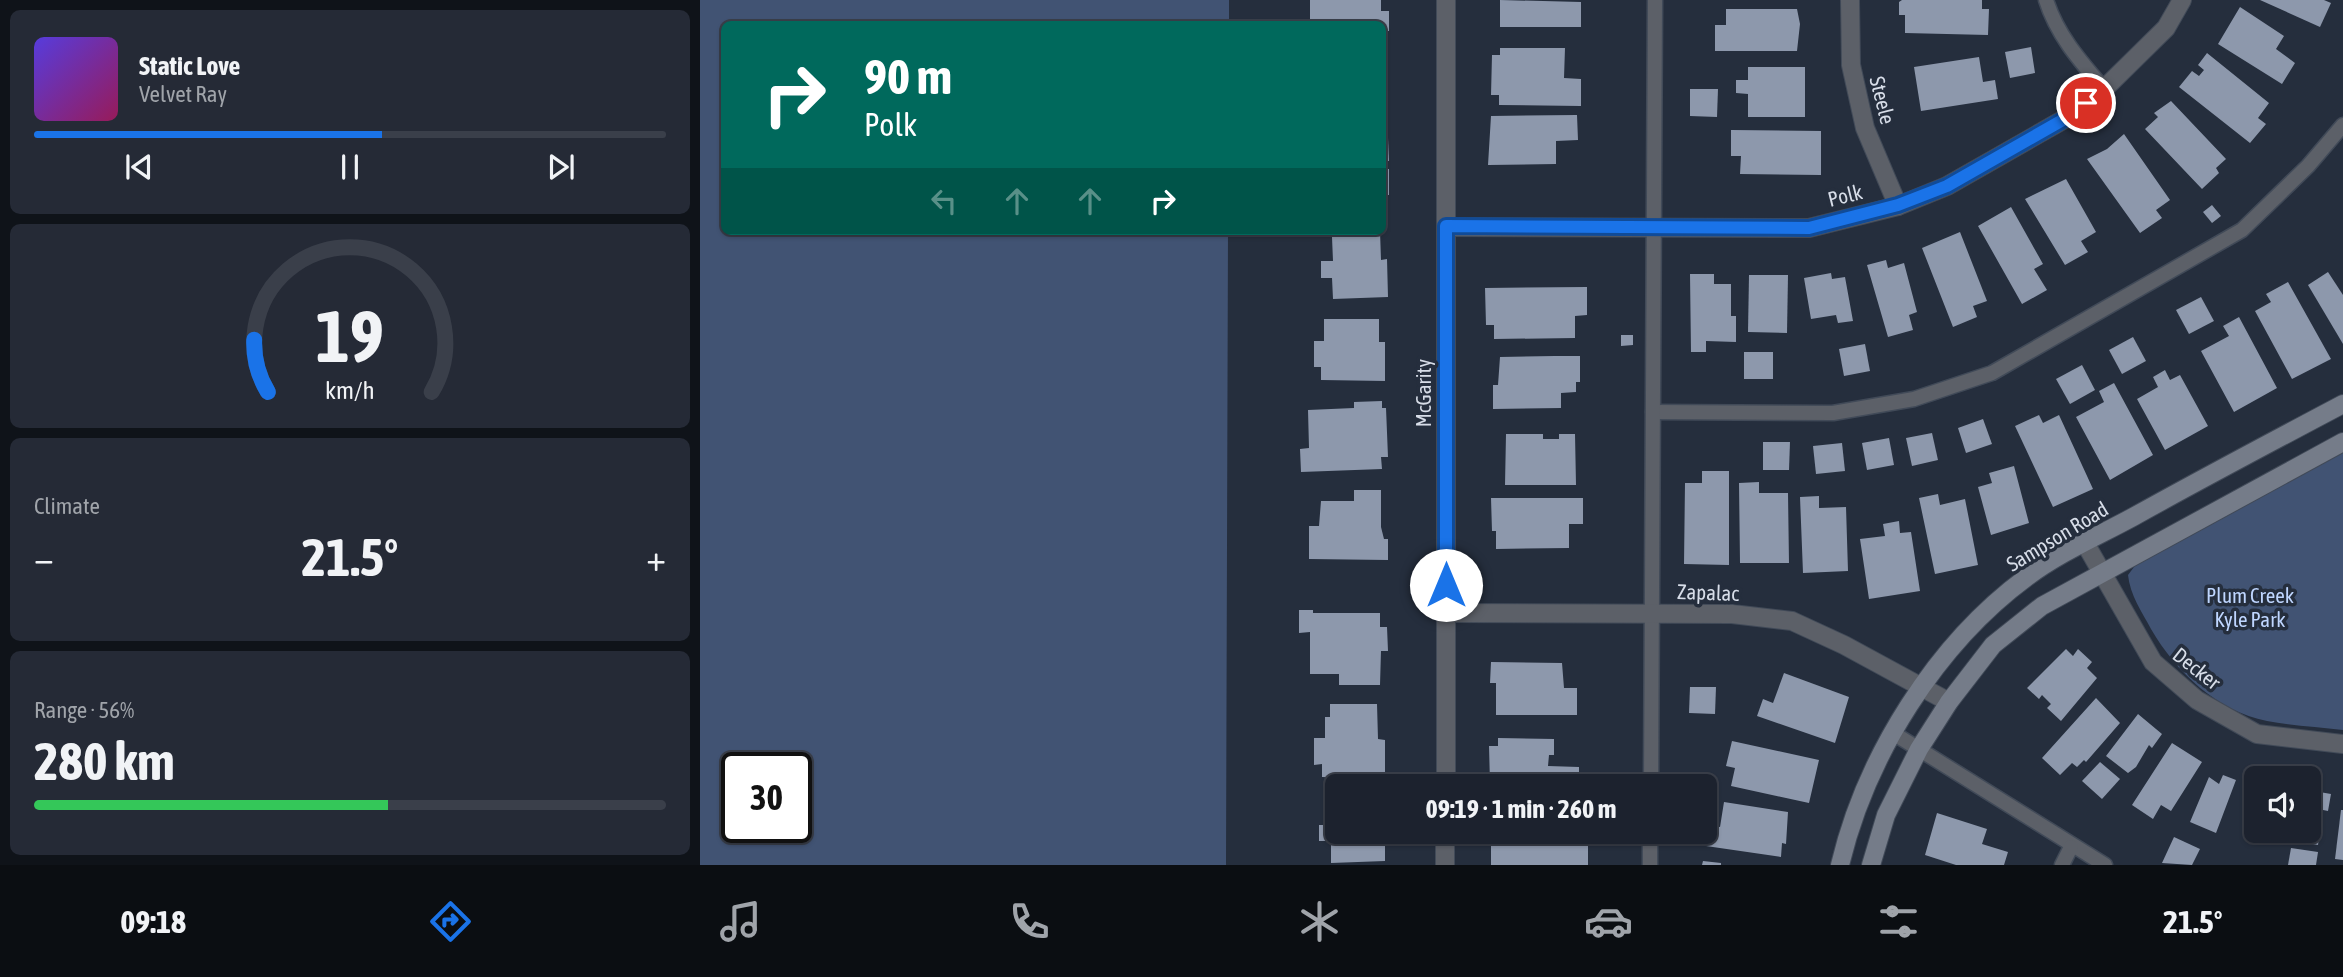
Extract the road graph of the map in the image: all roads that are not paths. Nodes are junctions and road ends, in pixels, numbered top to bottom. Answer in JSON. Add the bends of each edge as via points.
{"nodes":[{"id":1,"x":1446,"y":0,"type":"edge"},
{"id":2,"x":1655,"y":0,"type":"edge"},
{"id":3,"x":1850,"y":0,"type":"edge"},
{"id":4,"x":2046,"y":0,"type":"edge"},
{"id":5,"x":2182,"y":0,"type":"edge"},
{"id":6,"x":2104,"y":89,"type":"junction"},
{"id":7,"x":2343,"y":125,"type":"edge"},
{"id":8,"x":1898,"y":205,"type":"junction"},
{"id":9,"x":1446,"y":226,"type":"junction"},
{"id":10,"x":1655,"y":228,"type":"junction"},
{"id":11,"x":2343,"y":404,"type":"edge"},
{"id":12,"x":1653,"y":412,"type":"junction"},
{"id":13,"x":2343,"y":442,"type":"edge"},
{"id":14,"x":2085,"y":543,"type":"junction"},
{"id":15,"x":2103,"y":574,"type":"junction"},
{"id":16,"x":1446,"y":613,"type":"junction"},
{"id":17,"x":1652,"y":614,"type":"junction"},
{"id":18,"x":1920,"y":686,"type":"junction"},
{"id":19,"x":1949,"y":702,"type":"junction"},
{"id":20,"x":1893,"y":733,"type":"junction"},
{"id":21,"x":2343,"y":744,"type":"edge"},
{"id":22,"x":1919,"y":749,"type":"junction"},
{"id":23,"x":1446,"y":774,"type":"edge"},
{"id":24,"x":1651,"y":774,"type":"edge"},
{"id":25,"x":1446,"y":844,"type":"edge"},
{"id":26,"x":1650,"y":844,"type":"edge"},
{"id":27,"x":2071,"y":847,"type":"junction"},
{"id":28,"x":1446,"y":865,"type":"edge"},
{"id":29,"x":1650,"y":865,"type":"edge"},
{"id":30,"x":1840,"y":865,"type":"edge"},
{"id":31,"x":1871,"y":865,"type":"edge"},
{"id":32,"x":2062,"y":865,"type":"edge"},
{"id":33,"x":2105,"y":865,"type":"edge"}],
"edges":[{"from":1,"to":9,"type":"street","name":"McGarity"},
{"from":2,"to":10,"type":"lane"},
{"from":3,"to":8,"type":"street","name":"Steele","via":[[1850,65],[1865,128]]},
{"from":4,"to":6,"type":"lane","via":[[2071,49]]},
{"from":5,"to":6,"type":"street","name":"Polk","via":[[2166,28]]},
{"from":6,"to":8,"type":"street","name":"Polk","via":[[2068,117],[1947,186]]},
{"from":7,"to":12,"type":"lane","via":[[2242,230],[1992,373],[1914,398],[1833,413]]},
{"from":8,"to":10,"type":"street","name":"Polk","via":[[1809,228]]},
{"from":9,"to":10,"type":"street","name":"Polk"},
{"from":9,"to":16,"type":"street","name":"McGarity"},
{"from":10,"to":12,"type":"lane"},
{"from":11,"to":14,"type":"street","name":"Sampson Road"},
{"from":12,"to":17,"type":"lane"},
{"from":13,"to":15,"type":"street"},
{"from":14,"to":15,"type":"street","name":"Decker"},
{"from":14,"to":18,"type":"street","name":"Sampson Road","via":[[2027,576]]},
{"from":15,"to":19,"type":"street","via":[[2042,606],[1993,645]]},
{"from":15,"to":21,"type":"street","name":"Decker","via":[[2153,662],[2197,700],[2257,734]]},
{"from":16,"to":17,"type":"street","name":"Zapalac"},
{"from":16,"to":23,"type":"street","name":"McGarity"},
{"from":17,"to":18,"type":"street","name":"Zapalac","via":[[1732,614],[1792,621]]},
{"from":17,"to":24,"type":"lane"},
{"from":18,"to":19,"type":"street","name":"Zapalac"},
{"from":18,"to":20,"type":"street","name":"Sampson Road"},
{"from":19,"to":22,"type":"street"},
{"from":20,"to":22,"type":"lane"},
{"from":20,"to":30,"type":"street","name":"Sampson Road","via":[[1865,786]]},
{"from":22,"to":27,"type":"lane"},
{"from":22,"to":31,"type":"street","via":[[1886,815]]},
{"from":25,"to":28,"type":"street"},
{"from":26,"to":29,"type":"lane"},
{"from":27,"to":32,"type":"lane"},
{"from":27,"to":33,"type":"lane"}]}
